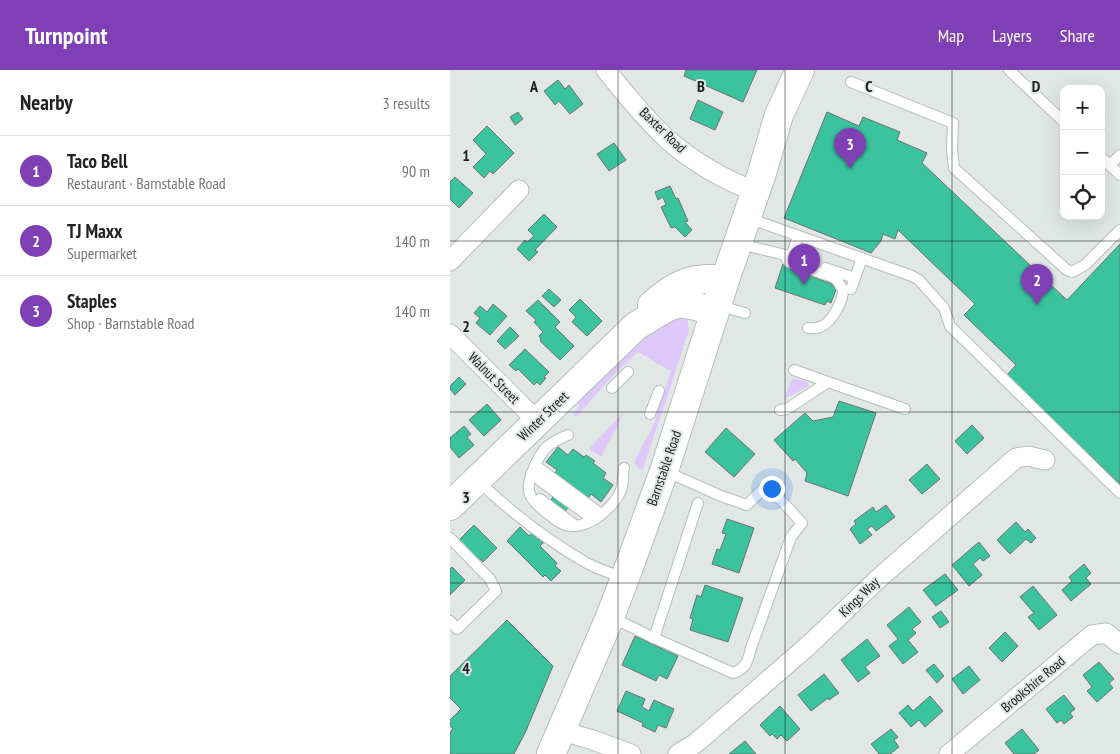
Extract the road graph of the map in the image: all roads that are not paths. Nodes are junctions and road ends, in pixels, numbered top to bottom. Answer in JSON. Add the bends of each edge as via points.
{"nodes":[{"id":1,"x":606,"y":70,"type":"edge"},
{"id":2,"x":800,"y":70,"type":"edge"},
{"id":3,"x":816,"y":70,"type":"edge"},
{"id":4,"x":1009,"y":70,"type":"edge"},
{"id":5,"x":851,"y":82,"type":"dead end"},
{"id":6,"x":1060,"y":118,"type":"edge"},
{"id":7,"x":1120,"y":155,"type":"edge"},
{"id":8,"x":1105,"y":161,"type":"edge"},
{"id":9,"x":1110,"y":165,"type":"junction"},
{"id":10,"x":1120,"y":174,"type":"edge"},
{"id":11,"x":759,"y":184,"type":"junction"},
{"id":12,"x":519,"y":190,"type":"dead end"},
{"id":13,"x":747,"y":218,"type":"junction"},
{"id":14,"x":1120,"y":230,"type":"edge"},
{"id":15,"x":798,"y":236,"type":"junction"},
{"id":16,"x":738,"y":244,"type":"junction"},
{"id":17,"x":787,"y":256,"type":"junction"},
{"id":18,"x":862,"y":258,"type":"junction"},
{"id":19,"x":450,"y":261,"type":"edge"},
{"id":20,"x":855,"y":278,"type":"junction"},
{"id":21,"x":851,"y":289,"type":"dead end"},
{"id":22,"x":718,"y":299,"type":"junction"},
{"id":23,"x":746,"y":313,"type":"dead end"},
{"id":24,"x":808,"y":328,"type":"dead end"},
{"id":25,"x":450,"y":334,"type":"edge"},
{"id":26,"x":794,"y":370,"type":"dead end"},
{"id":27,"x":628,"y":372,"type":"dead end"},
{"id":28,"x":828,"y":382,"type":"junction"},
{"id":29,"x":612,"y":388,"type":"dead end"},
{"id":30,"x":659,"y":391,"type":"dead end"},
{"id":31,"x":904,"y":409,"type":"dead end"},
{"id":32,"x":780,"y":410,"type":"dead end"},
{"id":33,"x":650,"y":414,"type":"dead end"},
{"id":34,"x":544,"y":432,"type":"junction"},
{"id":35,"x":568,"y":434,"type":"dead end"},
{"id":36,"x":1045,"y":460,"type":"dead end"},
{"id":37,"x":624,"y":468,"type":"dead end"},
{"id":38,"x":533,"y":470,"type":"junction"},
{"id":39,"x":664,"y":471,"type":"junction"},
{"id":40,"x":478,"y":481,"type":"junction"},
{"id":41,"x":1120,"y":493,"type":"edge"},
{"id":42,"x":698,"y":504,"type":"dead end"},
{"id":43,"x":450,"y":506,"type":"edge"},
{"id":44,"x":598,"y":517,"type":"junction"},
{"id":45,"x":450,"y":538,"type":"edge"},
{"id":46,"x":625,"y":578,"type":"junction"},
{"id":47,"x":610,"y":617,"type":"junction"},
{"id":48,"x":450,"y":621,"type":"edge"},
{"id":49,"x":654,"y":638,"type":"junction"},
{"id":50,"x":1120,"y":644,"type":"edge"},
{"id":51,"x":556,"y":743,"type":"edge"},
{"id":52,"x":631,"y":754,"type":"edge"},
{"id":53,"x":678,"y":754,"type":"edge"},
{"id":54,"x":949,"y":754,"type":"edge"}],
"edges":[{"from":1,"to":11,"type":"street","name":"Baxter Road","via":[[655,126],[682,150],[740,185]]},
{"from":2,"to":11,"type":"main road","name":"Barnstable Road","via":[[779,115]]},
{"from":3,"to":11,"type":"main road","name":"Barnstable Road"},
{"from":4,"to":6,"type":"lane"},
{"from":5,"to":14,"type":"lane","via":[[953,123],[954,168],[1067,270],[1072,272],[1085,265]]},
{"from":7,"to":9,"type":"lane"},
{"from":8,"to":9,"type":"lane"},
{"from":9,"to":10,"type":"lane"},
{"from":11,"to":13,"type":"main road","name":"Barnstable Road"},
{"from":12,"to":19,"type":"street"},
{"from":13,"to":15,"type":"lane"},
{"from":13,"to":16,"type":"main road","name":"Barnstable Road"},
{"from":15,"to":17,"type":"lane"},
{"from":15,"to":18,"type":"lane"},
{"from":16,"to":17,"type":"lane"},
{"from":16,"to":22,"type":"main road","name":"Barnstable Road"},
{"from":17,"to":20,"type":"lane"},
{"from":17,"to":24,"type":"lane","via":[[793,264],[833,277],[843,290],[840,303],[827,323],[819,328]]},
{"from":18,"to":20,"type":"lane"},
{"from":18,"to":41,"type":"lane","via":[[918,280],[944,308],[950,326]]},
{"from":20,"to":21,"type":"lane"},
{"from":22,"to":23,"type":"lane"},
{"from":22,"to":34,"type":"main road","name":"Winter Street","via":[[693,304],[676,303],[636,326]]},
{"from":22,"to":39,"type":"main road","name":"Barnstable Road"},
{"from":25,"to":34,"type":"street","name":"Walnut Street"},
{"from":26,"to":28,"type":"lane"},
{"from":27,"to":29,"type":"lane"},
{"from":28,"to":31,"type":"lane"},
{"from":28,"to":32,"type":"lane","via":[[787,409]]},
{"from":30,"to":33,"type":"lane"},
{"from":34,"to":35,"type":"lane"},
{"from":34,"to":38,"type":"lane","via":[[542,450]]},
{"from":34,"to":40,"type":"main road","name":"Winter Street"},
{"from":36,"to":53,"type":"street","name":"Kings Way","via":[[1028,456],[1016,458],[877,580],[809,645],[696,743]]},
{"from":37,"to":44,"type":"lane","via":[[622,488]]},
{"from":38,"to":44,"type":"lane"},
{"from":38,"to":44,"type":"lane","via":[[529,480],[532,499],[556,519],[567,526],[577,526]]},
{"from":39,"to":46,"type":"main road","name":"Barnstable Road"},
{"from":39,"to":49,"type":"lane","via":[[747,505],[767,485],[802,523],[791,537],[747,664],[740,671],[732,673]]},
{"from":40,"to":43,"type":"main road","name":"Winter Street"},
{"from":40,"to":46,"type":"lane","via":[[548,538],[584,561]]},
{"from":42,"to":49,"type":"lane"},
{"from":45,"to":48,"type":"lane","via":[[490,579],[496,591],[457,628]]},
{"from":46,"to":47,"type":"main road","name":"Barnstable Road"},
{"from":47,"to":49,"type":"lane"},
{"from":47,"to":51,"type":"main road","name":"Barnstable Road"},
{"from":50,"to":54,"type":"street","name":"Brookshire Road","via":[[1106,633],[1092,635]]},
{"from":51,"to":52,"type":"street","via":[[592,740]]}]}
